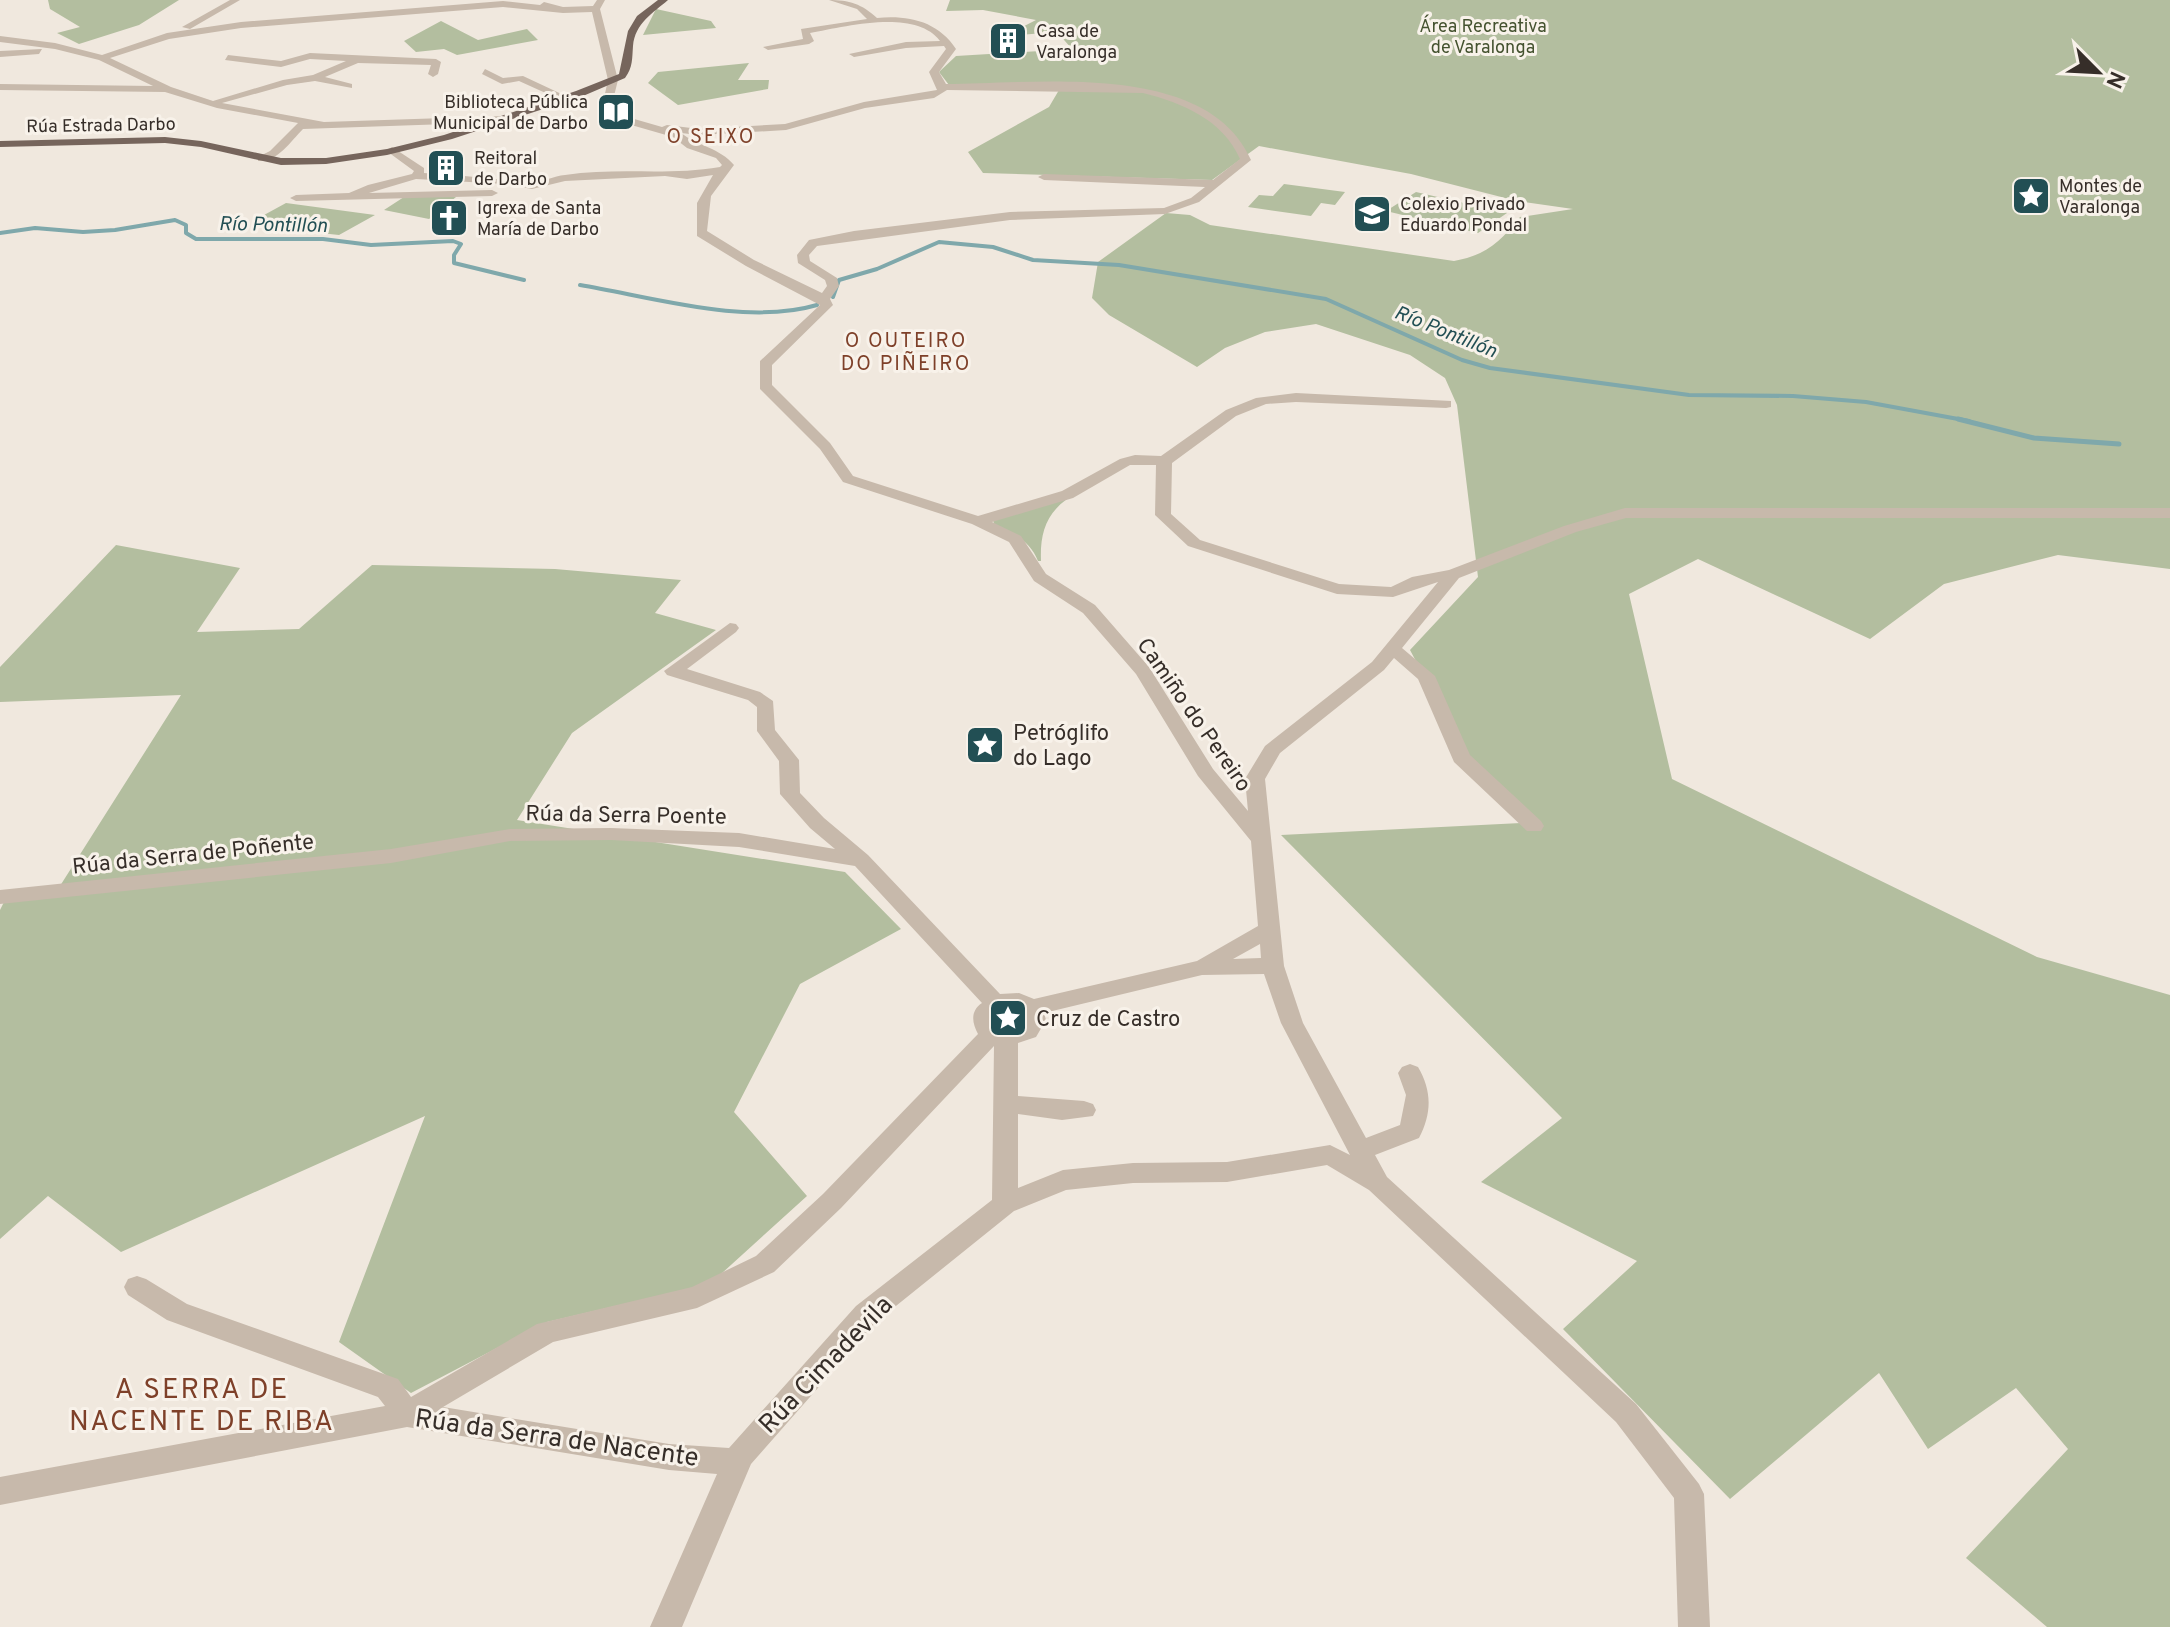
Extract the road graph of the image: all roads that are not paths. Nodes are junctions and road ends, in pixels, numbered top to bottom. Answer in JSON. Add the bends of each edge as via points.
{"nodes":[{"id":1,"x":236,"y":0,"type":"edge"},
{"id":2,"x":531,"y":0,"type":"edge"},
{"id":3,"x":664,"y":0,"type":"edge"},
{"id":4,"x":833,"y":0,"type":"edge"},
{"id":5,"x":598,"y":5,"type":"edge"},
{"id":6,"x":438,"y":8,"type":"junction"},
{"id":7,"x":556,"y":9,"type":"junction"},
{"id":8,"x":507,"y":16,"type":"dead end"},
{"id":9,"x":452,"y":20,"type":"dead end"},
{"id":10,"x":875,"y":21,"type":"junction"},
{"id":11,"x":176,"y":35,"type":"junction"},
{"id":12,"x":0,"y":39,"type":"edge"},
{"id":13,"x":948,"y":43,"type":"junction"},
{"id":14,"x":59,"y":47,"type":"junction"},
{"id":15,"x":768,"y":47,"type":"dead end"},
{"id":16,"x":0,"y":54,"type":"edge"},
{"id":17,"x":854,"y":54,"type":"dead end"},
{"id":18,"x":102,"y":58,"type":"junction"},
{"id":19,"x":228,"y":58,"type":"dead end"},
{"id":20,"x":357,"y":60,"type":"junction"},
{"id":21,"x":485,"y":72,"type":"dead end"},
{"id":22,"x":433,"y":74,"type":"dead end"},
{"id":23,"x":315,"y":78,"type":"junction"},
{"id":24,"x":609,"y":85,"type":"junction"},
{"id":25,"x":348,"y":86,"type":"dead end"},
{"id":26,"x":0,"y":87,"type":"edge"},
{"id":27,"x":944,"y":87,"type":"junction"},
{"id":28,"x":167,"y":89,"type":"junction"},
{"id":29,"x":565,"y":98,"type":"junction"},
{"id":30,"x":210,"y":103,"type":"junction"},
{"id":31,"x":834,"y":113,"type":"junction"},
{"id":32,"x":736,"y":118,"type":"dead end"},
{"id":33,"x":505,"y":119,"type":"junction"},
{"id":34,"x":330,"y":126,"type":"junction"},
{"id":35,"x":644,"y":126,"type":"junction"},
{"id":36,"x":681,"y":139,"type":"junction"},
{"id":37,"x":1,"y":145,"type":"edge"},
{"id":38,"x":728,"y":146,"type":"dead end"},
{"id":39,"x":392,"y":150,"type":"junction"},
{"id":40,"x":262,"y":159,"type":"junction"},
{"id":41,"x":724,"y":170,"type":"junction"},
{"id":42,"x":416,"y":176,"type":"junction"},
{"id":43,"x":1044,"y":177,"type":"dead end"},
{"id":44,"x":1218,"y":184,"type":"junction"},
{"id":45,"x":372,"y":187,"type":"junction"},
{"id":46,"x":403,"y":195,"type":"junction"},
{"id":47,"x":512,"y":195,"type":"dead end"},
{"id":48,"x":296,"y":198,"type":"dead end"},
{"id":49,"x":348,"y":198,"type":"junction"},
{"id":50,"x":824,"y":299,"type":"junction"},
{"id":51,"x":1446,"y":404,"type":"dead end"},
{"id":52,"x":1164,"y":461,"type":"junction"},
{"id":53,"x":2170,"y":513,"type":"edge"},
{"id":54,"x":978,"y":521,"type":"junction"},
{"id":55,"x":1453,"y":574,"type":"junction"},
{"id":56,"x":730,"y":628,"type":"dead end"},
{"id":57,"x":1392,"y":648,"type":"junction"},
{"id":58,"x":1534,"y":826,"type":"dead end"},
{"id":59,"x":1260,"y":839,"type":"junction"},
{"id":60,"x":391,"y":856,"type":"joint"},
{"id":61,"x":861,"y":860,"type":"junction"},
{"id":62,"x":0,"y":897,"type":"edge"},
{"id":63,"x":1269,"y":929,"type":"junction"},
{"id":64,"x":1273,"y":966,"type":"junction"},
{"id":65,"x":1202,"y":967,"type":"junction"},
{"id":66,"x":995,"y":1003,"type":"junction"},
{"id":67,"x":1031,"y":1008,"type":"junction"},
{"id":68,"x":999,"y":1036,"type":"junction"},
{"id":69,"x":1410,"y":1073,"type":"dead end"},
{"id":70,"x":1005,"y":1105,"type":"junction"},
{"id":71,"x":1084,"y":1110,"type":"dead end"},
{"id":72,"x":1360,"y":1151,"type":"junction"},
{"id":73,"x":1378,"y":1184,"type":"junction"},
{"id":74,"x":1005,"y":1204,"type":"junction"},
{"id":75,"x":137,"y":1287,"type":"dead end"},
{"id":76,"x":407,"y":1414,"type":"junction"},
{"id":77,"x":737,"y":1462,"type":"junction"},
{"id":78,"x":0,"y":1491,"type":"edge"},
{"id":79,"x":666,"y":1627,"type":"edge"},
{"id":80,"x":1694,"y":1627,"type":"edge"}],
"edges":[{"from":1,"to":11,"type":"street"},
{"from":2,"to":7,"type":"street"},
{"from":3,"to":24,"type":"main road","via":[[632,30],[627,70]]},
{"from":4,"to":10,"type":"street","via":[[860,7]]},
{"from":5,"to":7,"type":"street"},
{"from":5,"to":24,"type":"street"},
{"from":6,"to":7,"type":"street","via":[[511,3]]},
{"from":6,"to":9,"type":"street","via":[[442,19]]},
{"from":6,"to":11,"type":"street"},
{"from":7,"to":8,"type":"street"},
{"from":10,"to":13,"type":"street","via":[[919,22],[937,28]]},
{"from":10,"to":15,"type":"street","via":[[804,31],[809,41]]},
{"from":11,"to":18,"type":"street"},
{"from":12,"to":14,"type":"street"},
{"from":13,"to":17,"type":"street"},
{"from":13,"to":27,"type":"street","via":[[951,49],[934,72]]},
{"from":14,"to":16,"type":"street"},
{"from":14,"to":18,"type":"street"},
{"from":18,"to":28,"type":"street"},
{"from":19,"to":20,"type":"street","via":[[281,64],[310,56]]},
{"from":20,"to":22,"type":"street","via":[[436,62]]},
{"from":20,"to":23,"type":"street"},
{"from":21,"to":29,"type":"street","via":[[502,81],[520,78]]},
{"from":23,"to":25,"type":"street"},
{"from":23,"to":30,"type":"street"},
{"from":24,"to":29,"type":"main road","name":"Rúa Estrada Darbo"},
{"from":24,"to":35,"type":"street","via":[[604,114]]},
{"from":26,"to":28,"type":"street"},
{"from":27,"to":31,"type":"street","via":[[930,96]]},
{"from":27,"to":44,"type":"street","via":[[1143,90],[1187,105],[1222,124],[1241,145],[1246,160]]},
{"from":28,"to":30,"type":"street"},
{"from":29,"to":33,"type":"main road","name":"Rúa Estrada Darbo"},
{"from":30,"to":34,"type":"street"},
{"from":31,"to":32,"type":"street","via":[[775,121]]},
{"from":31,"to":35,"type":"street","via":[[759,130],[699,132]]},
{"from":33,"to":34,"type":"street"},
{"from":33,"to":39,"type":"main road","name":"Rúa Estrada Darbo","via":[[444,140]]},
{"from":34,"to":40,"type":"street","via":[[300,126]]},
{"from":35,"to":36,"type":"street"},
{"from":36,"to":38,"type":"street"},
{"from":36,"to":41,"type":"street","via":[[720,156],[728,165]]},
{"from":37,"to":40,"type":"main road","name":"Rúa Estrada Darbo","via":[[169,141]]},
{"from":39,"to":40,"type":"main road","name":"Rúa Estrada Darbo","via":[[305,162]]},
{"from":39,"to":42,"type":"street","via":[[420,170]]},
{"from":41,"to":42,"type":"street","via":[[687,176],[565,178],[532,186]]},
{"from":41,"to":50,"type":"street","via":[[699,211],[701,233]]},
{"from":42,"to":45,"type":"street"},
{"from":43,"to":44,"type":"street"},
{"from":44,"to":50,"type":"street","via":[[1165,211],[1010,216],[813,243],[803,255],[804,263],[831,278],[833,286]]},
{"from":45,"to":46,"type":"street","via":[[434,191]]},
{"from":45,"to":49,"type":"street"},
{"from":46,"to":47,"type":"street"},
{"from":46,"to":49,"type":"street"},
{"from":48,"to":49,"type":"street"},
{"from":50,"to":54,"type":"street","name":"Camiño do Pereiro","via":[[827,305],[821,312],[765,364],[765,386],[825,446],[848,479]]},
{"from":51,"to":52,"type":"street","via":[[1297,398],[1255,402]]},
{"from":52,"to":54,"type":"street","via":[[1122,461],[1079,489]]},
{"from":52,"to":55,"type":"street","via":[[1163,515],[1194,543],[1337,589],[1393,592]]},
{"from":53,"to":55,"type":"street","via":[[1625,513]]},
{"from":54,"to":59,"type":"street","name":"Camiño do Pereiro","via":[[1015,539],[1040,577],[1089,609],[1143,671],[1205,772]]},
{"from":55,"to":57,"type":"street"},
{"from":56,"to":61,"type":"street","via":[[673,671],[754,696],[766,705],[766,731],[789,760],[790,794]]},
{"from":57,"to":58,"type":"street","via":[[1426,676],[1461,758]]},
{"from":57,"to":59,"type":"street","via":[[1378,666],[1272,750],[1255,779]]},
{"from":59,"to":63,"type":"street"},
{"from":60,"to":61,"type":"street","name":"Rúa da Serra Poente","via":[[510,835],[611,834],[739,840]]},
{"from":60,"to":62,"type":"street","name":"Rúa da Serra de Poñente"},
{"from":61,"to":66,"type":"street"},
{"from":63,"to":64,"type":"street"},
{"from":63,"to":65,"type":"street"},
{"from":64,"to":65,"type":"street"},
{"from":64,"to":72,"type":"street","via":[[1292,1023]]},
{"from":65,"to":67,"type":"street"},
{"from":66,"to":67,"type":"street","via":[[1011,1000]]},
{"from":66,"to":68,"type":"street","via":[[983,1024]]},
{"from":67,"to":68,"type":"street","via":[[1035,1020],[1028,1031]]},
{"from":68,"to":70,"type":"street"},
{"from":68,"to":76,"type":"street","via":[[765,1264],[697,1297],[547,1332]]},
{"from":69,"to":72,"type":"street","via":[[1419,1107],[1410,1131]]},
{"from":70,"to":71,"type":"street","via":[[1024,1103],[1059,1113]]},
{"from":70,"to":74,"type":"street"},
{"from":72,"to":73,"type":"street"},
{"from":73,"to":74,"type":"street","name":"Rúa Cimadevila","via":[[1330,1155],[1227,1172],[1063,1180]]},
{"from":73,"to":80,"type":"street","via":[[1626,1413],[1689,1494]]},
{"from":74,"to":77,"type":"street","name":"Rúa Cimadevila","via":[[866,1314]]},
{"from":75,"to":76,"type":"street","via":[[177,1312],[388,1388]]},
{"from":76,"to":77,"type":"street","name":"Rúa da Serra de Nacente","via":[[669,1457]]},
{"from":76,"to":78,"type":"street","name":"Rúa da Serra de Nacente"},
{"from":77,"to":79,"type":"street","name":"Rúa Cimadevila"}]}
